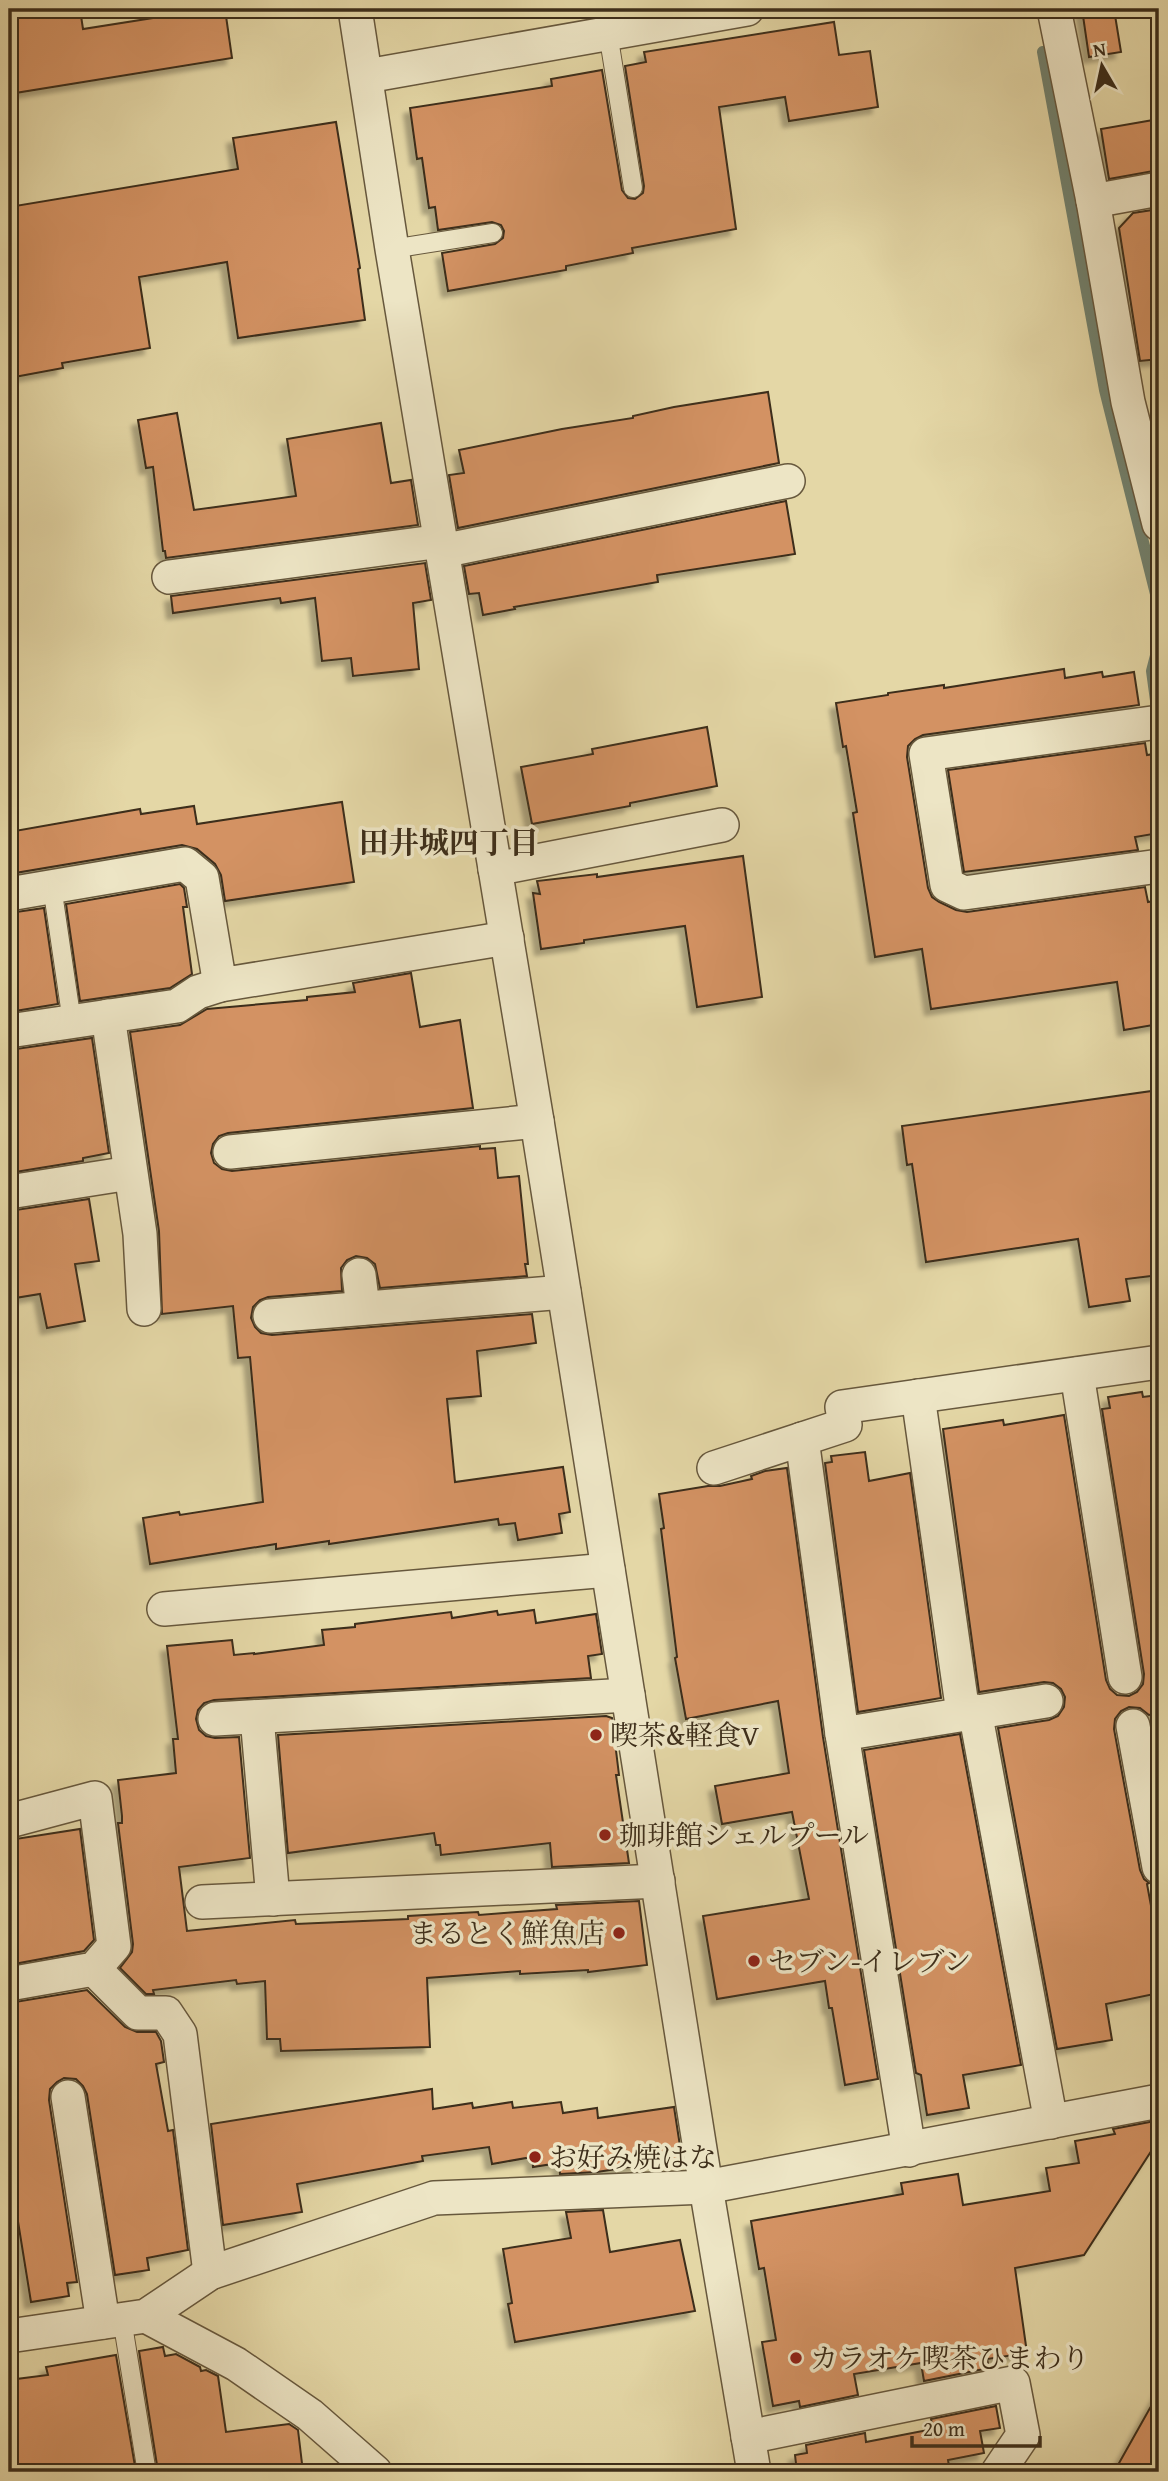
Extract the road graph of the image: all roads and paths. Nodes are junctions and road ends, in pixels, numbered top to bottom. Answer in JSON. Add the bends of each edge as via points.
{"nodes":[{"id":1,"x":355,"y":9,"type":"edge"},
{"id":2,"x":747,"y":9,"type":"edge"},
{"id":3,"x":1054,"y":9,"type":"edge"},
{"id":4,"x":608,"y":33,"type":"junction"},
{"id":5,"x":367,"y":76,"type":"junction"},
{"id":6,"x":633,"y":188,"type":"dead end"},
{"id":7,"x":1159,"y":189,"type":"edge"},
{"id":8,"x":1093,"y":201,"type":"junction"},
{"id":9,"x":493,"y":233,"type":"dead end"},
{"id":10,"x":392,"y":249,"type":"junction"},
{"id":11,"x":788,"y":481,"type":"dead end"},
{"id":12,"x":1159,"y":524,"type":"edge"},
{"id":13,"x":442,"y":546,"type":"junction"},
{"id":14,"x":169,"y":578,"type":"dead end"},
{"id":15,"x":1159,"y":722,"type":"edge"},
{"id":16,"x":722,"y":825,"type":"dead end"},
{"id":17,"x":1159,"y":866,"type":"edge"},
{"id":18,"x":495,"y":869,"type":"junction"},
{"id":19,"x":52,"y":886,"type":"junction"},
{"id":20,"x":9,"y":894,"type":"edge"},
{"id":21,"x":507,"y":938,"type":"junction"},
{"id":22,"x":220,"y":985,"type":"junction"},
{"id":23,"x":108,"y":1016,"type":"junction"},
{"id":24,"x":72,"y":1021,"type":"junction"},
{"id":25,"x":9,"y":1031,"type":"edge"},
{"id":26,"x":537,"y":1121,"type":"junction"},
{"id":27,"x":230,"y":1152,"type":"dead end"},
{"id":28,"x":130,"y":1173,"type":"junction"},
{"id":29,"x":9,"y":1192,"type":"edge"},
{"id":30,"x":359,"y":1275,"type":"dead end"},
{"id":31,"x":564,"y":1292,"type":"junction"},
{"id":32,"x":363,"y":1308,"type":"junction"},
{"id":33,"x":144,"y":1309,"type":"dead end"},
{"id":34,"x":270,"y":1317,"type":"dead end"},
{"id":35,"x":1159,"y":1362,"type":"edge"},
{"id":36,"x":1077,"y":1374,"type":"junction"},
{"id":37,"x":918,"y":1396,"type":"junction"},
{"id":38,"x":802,"y":1439,"type":"junction"},
{"id":39,"x":714,"y":1468,"type":"dead end"},
{"id":40,"x":608,"y":1570,"type":"junction"},
{"id":41,"x":164,"y":1609,"type":"dead end"},
{"id":42,"x":1125,"y":1677,"type":"dead end"},
{"id":43,"x":628,"y":1695,"type":"junction"},
{"id":44,"x":1046,"y":1701,"type":"dead end"},
{"id":45,"x":969,"y":1712,"type":"junction"},
{"id":46,"x":257,"y":1717,"type":"junction"},
{"id":47,"x":215,"y":1719,"type":"dead end"},
{"id":48,"x":1133,"y":1726,"type":"dead end"},
{"id":49,"x":842,"y":1734,"type":"junction"},
{"id":50,"x":9,"y":1821,"type":"edge"},
{"id":51,"x":1159,"y":1867,"type":"edge"},
{"id":52,"x":658,"y":1881,"type":"junction"},
{"id":53,"x":273,"y":1899,"type":"junction"},
{"id":54,"x":202,"y":1902,"type":"dead end"},
{"id":55,"x":94,"y":1969,"type":"junction"},
{"id":56,"x":9,"y":1984,"type":"edge"},
{"id":57,"x":68,"y":2096,"type":"dead end"},
{"id":58,"x":1159,"y":2101,"type":"edge"},
{"id":59,"x":1051,"y":2122,"type":"junction"},
{"id":60,"x":909,"y":2150,"type":"junction"},
{"id":61,"x":706,"y":2187,"type":"junction"},
{"id":62,"x":210,"y":2273,"type":"junction"},
{"id":63,"x":124,"y":2319,"type":"junction"},
{"id":64,"x":9,"y":2336,"type":"edge"},
{"id":65,"x":748,"y":2437,"type":"junction"},
{"id":66,"x":146,"y":2467,"type":"dead end"},
{"id":67,"x":374,"y":2472,"type":"edge"},
{"id":68,"x":754,"y":2472,"type":"edge"},
{"id":69,"x":998,"y":2472,"type":"edge"}],
"edges":[{"from":1,"to":5,"type":"street"},
{"from":2,"to":4,"type":"street"},
{"from":3,"to":8,"type":"street"},
{"from":4,"to":5,"type":"street"},
{"from":4,"to":6,"type":"lane"},
{"from":5,"to":10,"type":"street"},
{"from":7,"to":8,"type":"street"},
{"from":8,"to":12,"type":"street","via":[[1128,402]]},
{"from":9,"to":10,"type":"lane"},
{"from":10,"to":13,"type":"street"},
{"from":11,"to":13,"type":"street"},
{"from":13,"to":14,"type":"street"},
{"from":13,"to":18,"type":"street"},
{"from":15,"to":17,"type":"street","via":[[926,754],[947,885],[964,893]]},
{"from":16,"to":18,"type":"street"},
{"from":18,"to":21,"type":"street"},
{"from":19,"to":20,"type":"street"},
{"from":19,"to":22,"type":"street","via":[[185,864],[202,878]]},
{"from":19,"to":24,"type":"lane"},
{"from":21,"to":22,"type":"street"},
{"from":21,"to":26,"type":"street"},
{"from":22,"to":23,"type":"street","via":[[177,1006]]},
{"from":23,"to":24,"type":"street"},
{"from":23,"to":28,"type":"street"},
{"from":24,"to":25,"type":"street"},
{"from":26,"to":27,"type":"street"},
{"from":26,"to":31,"type":"street"},
{"from":28,"to":29,"type":"street"},
{"from":28,"to":33,"type":"street","via":[[140,1234]]},
{"from":30,"to":32,"type":"street"},
{"from":31,"to":32,"type":"street"},
{"from":31,"to":40,"type":"street"},
{"from":32,"to":34,"type":"street"},
{"from":35,"to":36,"type":"street"},
{"from":36,"to":37,"type":"street"},
{"from":36,"to":42,"type":"street"},
{"from":37,"to":38,"type":"street","via":[[842,1407],[845,1425]]},
{"from":37,"to":45,"type":"street"},
{"from":38,"to":39,"type":"street"},
{"from":38,"to":49,"type":"street"},
{"from":40,"to":41,"type":"street"},
{"from":40,"to":43,"type":"street"},
{"from":43,"to":46,"type":"street"},
{"from":43,"to":52,"type":"street"},
{"from":44,"to":45,"type":"street"},
{"from":45,"to":49,"type":"street"},
{"from":45,"to":59,"type":"street"},
{"from":46,"to":47,"type":"street"},
{"from":46,"to":53,"type":"street"},
{"from":48,"to":51,"type":"street"},
{"from":49,"to":60,"type":"street"},
{"from":50,"to":55,"type":"street","via":[[95,1798],[114,1946]]},
{"from":52,"to":53,"type":"street"},
{"from":52,"to":61,"type":"street"},
{"from":53,"to":54,"type":"street"},
{"from":55,"to":56,"type":"street"},
{"from":55,"to":62,"type":"street","via":[[138,2013],[166,2013],[180,2034]]},
{"from":57,"to":63,"type":"street"},
{"from":58,"to":59,"type":"street"},
{"from":59,"to":60,"type":"street"},
{"from":60,"to":61,"type":"street"},
{"from":61,"to":62,"type":"street","via":[[434,2198]]},
{"from":61,"to":65,"type":"street"},
{"from":62,"to":63,"type":"street"},
{"from":63,"to":64,"type":"street"},
{"from":63,"to":66,"type":"lane"},
{"from":63,"to":67,"type":"street","via":[[236,2364],[310,2414]]},
{"from":65,"to":68,"type":"street"},
{"from":65,"to":69,"type":"street","via":[[1013,2383],[1023,2435]]}]}
